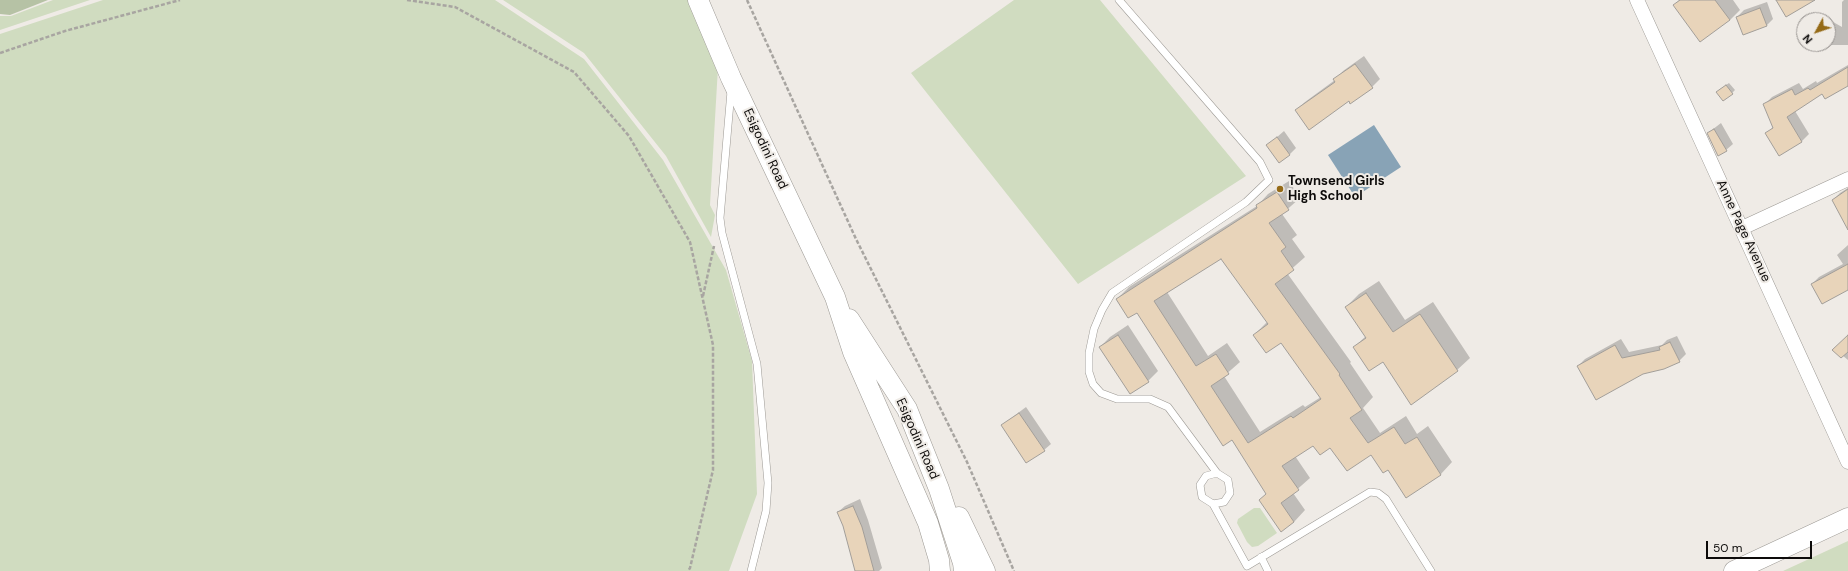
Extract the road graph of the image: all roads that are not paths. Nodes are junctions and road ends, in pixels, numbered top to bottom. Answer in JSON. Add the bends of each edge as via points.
{"nodes":[{"id":1,"x":698,"y":0,"type":"edge"},
{"id":2,"x":1118,"y":0,"type":"edge"},
{"id":3,"x":1637,"y":0,"type":"edge"},
{"id":4,"x":731,"y":78,"type":"junction"},
{"id":5,"x":1848,"y":179,"type":"edge"},
{"id":6,"x":1742,"y":228,"type":"junction"},
{"id":7,"x":834,"y":297,"type":"junction"},
{"id":8,"x":907,"y":409,"type":"junction"},
{"id":9,"x":1848,"y":462,"type":"edge"},
{"id":10,"x":1218,"y":473,"type":"junction"},
{"id":11,"x":1213,"y":504,"type":"junction"},
{"id":12,"x":1848,"y":518,"type":"edge"},
{"id":13,"x":1261,"y":557,"type":"junction"},
{"id":14,"x":942,"y":567,"type":"edge"},
{"id":15,"x":1248,"y":569,"type":"edge"},
{"id":16,"x":751,"y":571,"type":"edge"},
{"id":17,"x":964,"y":571,"type":"edge"},
{"id":18,"x":984,"y":571,"type":"edge"},
{"id":19,"x":1268,"y":571,"type":"edge"},
{"id":20,"x":1430,"y":571,"type":"edge"},
{"id":21,"x":1734,"y":571,"type":"edge"}],
"edges":[{"from":1,"to":4,"type":"main road","name":"Esigodini Road"},
{"from":2,"to":10,"type":"lane","via":[[1260,162],[1269,180],[1246,202],[1112,294],[1094,329],[1089,353],[1089,372],[1093,384],[1101,393],[1117,399],[1150,400],[1168,407]]},
{"from":3,"to":6,"type":"street","name":"Anne Page Avenue"},
{"from":4,"to":7,"type":"main road","name":"Esigodini Road"},
{"from":4,"to":16,"type":"lane","via":[[720,218],[757,364],[768,483],[766,511]]},
{"from":5,"to":6,"type":"street"},
{"from":6,"to":9,"type":"street","name":"Anne Page Avenue"},
{"from":7,"to":8,"type":"main road","name":"Esigodini Road"},
{"from":7,"to":14,"type":"main road","name":"Esigodini Road","via":[[852,352],[928,523]]},
{"from":8,"to":17,"type":"main road","name":"Esigodini Road","via":[[939,489]]},
{"from":8,"to":18,"type":"main road"},
{"from":10,"to":11,"type":"lane","via":[[1228,480],[1230,493],[1224,502]]},
{"from":10,"to":11,"type":"lane","via":[[1206,476],[1200,485],[1202,498]]},
{"from":11,"to":15,"type":"lane"},
{"from":12,"to":21,"type":"main road"},
{"from":13,"to":15,"type":"lane"},
{"from":13,"to":19,"type":"lane"},
{"from":13,"to":20,"type":"lane","via":[[1370,492],[1378,493],[1386,499]]}]}
